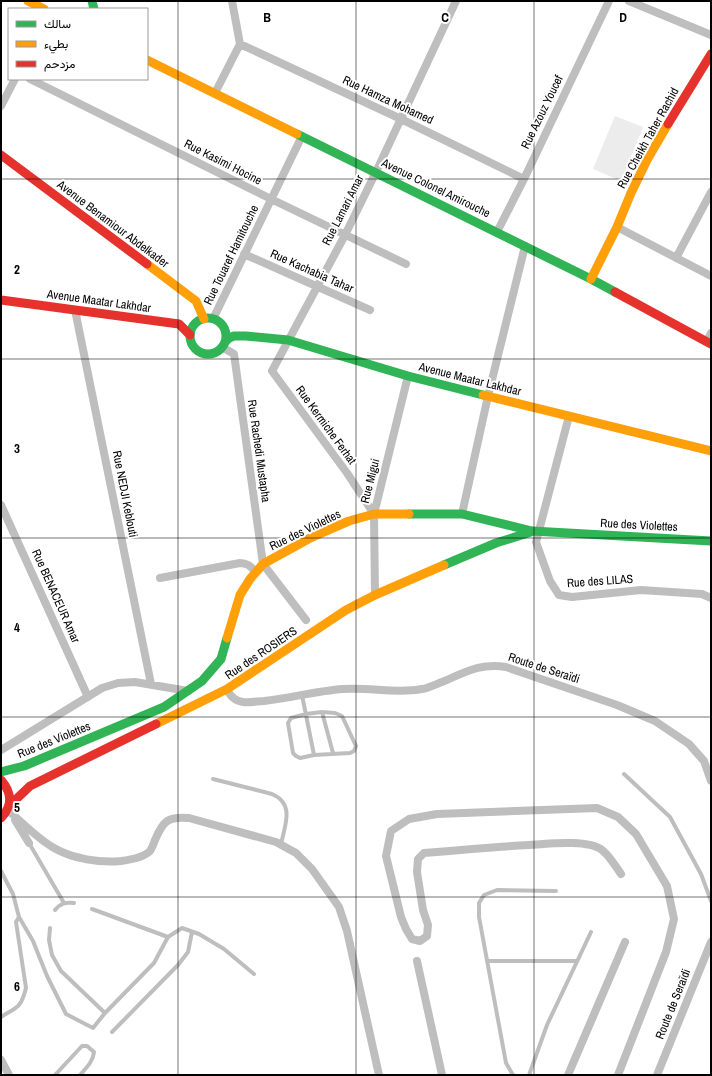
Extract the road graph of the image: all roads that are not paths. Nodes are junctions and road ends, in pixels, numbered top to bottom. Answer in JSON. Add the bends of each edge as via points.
{"nodes":[{"id":1,"x":28,"y":1,"type":"edge"},
{"id":2,"x":232,"y":1,"type":"edge"},
{"id":3,"x":456,"y":1,"type":"edge"},
{"id":4,"x":609,"y":1,"type":"edge"},
{"id":5,"x":629,"y":1,"type":"edge"},
{"id":6,"x":42,"y":8,"type":"edge"},
{"id":7,"x":711,"y":35,"type":"edge"},
{"id":8,"x":240,"y":44,"type":"junction"},
{"id":9,"x":711,"y":54,"type":"edge"},
{"id":10,"x":148,"y":60,"type":"edge"},
{"id":11,"x":14,"y":80,"type":"edge"},
{"id":12,"x":32,"y":80,"type":"edge"},
{"id":13,"x":215,"y":93,"type":"junction"},
{"id":14,"x":1,"y":106,"type":"edge"},
{"id":15,"x":401,"y":119,"type":"junction"},
{"id":16,"x":302,"y":136,"type":"junction"},
{"id":17,"x":1,"y":155,"type":"edge"},
{"id":18,"x":376,"y":172,"type":"junction"},
{"id":19,"x":524,"y":179,"type":"junction"},
{"id":20,"x":711,"y":192,"type":"edge"},
{"id":21,"x":271,"y":199,"type":"junction"},
{"id":22,"x":617,"y":227,"type":"junction"},
{"id":23,"x":497,"y":232,"type":"junction"},
{"id":24,"x":345,"y":236,"type":"junction"},
{"id":25,"x":525,"y":246,"type":"junction"},
{"id":26,"x":244,"y":254,"type":"junction"},
{"id":27,"x":676,"y":258,"type":"junction"},
{"id":28,"x":406,"y":264,"type":"dead end"},
{"id":29,"x":711,"y":276,"type":"edge"},
{"id":30,"x":591,"y":279,"type":"junction"},
{"id":31,"x":318,"y":286,"type":"junction"},
{"id":32,"x":1,"y":300,"type":"edge"},
{"id":33,"x":75,"y":310,"type":"junction"},
{"id":34,"x":370,"y":310,"type":"dead end"},
{"id":35,"x":204,"y":319,"type":"junction"},
{"id":36,"x":213,"y":319,"type":"junction"},
{"id":37,"x":190,"y":335,"type":"junction"},
{"id":38,"x":710,"y":339,"type":"edge"},
{"id":39,"x":288,"y":340,"type":"junction"},
{"id":40,"x":224,"y":344,"type":"junction"},
{"id":41,"x":272,"y":371,"type":"joint"},
{"id":42,"x":408,"y":376,"type":"junction"},
{"id":43,"x":488,"y":396,"type":"junction"},
{"id":44,"x":569,"y":416,"type":"junction"},
{"id":45,"x":711,"y":451,"type":"edge"},
{"id":46,"x":1,"y":505,"type":"edge"},
{"id":47,"x":374,"y":514,"type":"junction"},
{"id":48,"x":462,"y":514,"type":"junction"},
{"id":49,"x":536,"y":531,"type":"junction"},
{"id":50,"x":711,"y":541,"type":"edge"},
{"id":51,"x":263,"y":564,"type":"junction"},
{"id":52,"x":256,"y":572,"type":"junction"},
{"id":53,"x":160,"y":578,"type":"dead end"},
{"id":54,"x":375,"y":595,"type":"junction"},
{"id":55,"x":711,"y":598,"type":"edge"},
{"id":56,"x":306,"y":620,"type":"dead end"},
{"id":57,"x":151,"y":684,"type":"junction"},
{"id":58,"x":227,"y":690,"type":"junction"},
{"id":59,"x":188,"y":691,"type":"junction"},
{"id":60,"x":302,"y":695,"type":"junction"},
{"id":61,"x":88,"y":697,"type":"junction"},
{"id":62,"x":322,"y":712,"type":"junction"},
{"id":63,"x":306,"y":714,"type":"junction"},
{"id":64,"x":1,"y":750,"type":"edge"},
{"id":65,"x":332,"y":753,"type":"junction"},
{"id":66,"x":314,"y":754,"type":"junction"},
{"id":67,"x":1,"y":772,"type":"edge"},
{"id":68,"x":624,"y":774,"type":"dead end"},
{"id":69,"x":213,"y":779,"type":"dead end"},
{"id":70,"x":1,"y":780,"type":"edge"},
{"id":71,"x":711,"y":781,"type":"edge"},
{"id":72,"x":10,"y":809,"type":"junction"},
{"id":73,"x":1,"y":818,"type":"edge"},
{"id":74,"x":29,"y":843,"type":"joint"},
{"id":75,"x":281,"y":844,"type":"junction"},
{"id":76,"x":1,"y":871,"type":"edge"},
{"id":77,"x":621,"y":874,"type":"dead end"},
{"id":78,"x":556,"y":890,"type":"dead end"},
{"id":79,"x":711,"y":901,"type":"edge"},
{"id":80,"x":64,"y":903,"type":"junction"},
{"id":81,"x":74,"y":903,"type":"dead end"},
{"id":82,"x":92,"y":909,"type":"dead end"},
{"id":83,"x":55,"y":910,"type":"dead end"},
{"id":84,"x":19,"y":917,"type":"junction"},
{"id":85,"x":50,"y":928,"type":"dead end"},
{"id":86,"x":192,"y":932,"type":"junction"},
{"id":87,"x":590,"y":932,"type":"dead end"},
{"id":88,"x":168,"y":936,"type":"junction"},
{"id":89,"x":625,"y":942,"type":"dead end"},
{"id":90,"x":711,"y":942,"type":"edge"},
{"id":91,"x":417,"y":961,"type":"dead end"},
{"id":92,"x":487,"y":961,"type":"junction"},
{"id":93,"x":577,"y":961,"type":"junction"},
{"id":94,"x":254,"y":974,"type":"dead end"},
{"id":95,"x":105,"y":1013,"type":"junction"},
{"id":96,"x":1,"y":1017,"type":"edge"},
{"id":97,"x":112,"y":1032,"type":"dead end"},
{"id":98,"x":1,"y":1060,"type":"edge"},
{"id":99,"x":9,"y":1075,"type":"edge"},
{"id":100,"x":55,"y":1075,"type":"edge"},
{"id":101,"x":80,"y":1075,"type":"edge"},
{"id":102,"x":379,"y":1075,"type":"edge"},
{"id":103,"x":442,"y":1075,"type":"edge"},
{"id":104,"x":513,"y":1075,"type":"edge"},
{"id":105,"x":529,"y":1075,"type":"edge"},
{"id":106,"x":568,"y":1075,"type":"edge"},
{"id":107,"x":618,"y":1075,"type":"edge"},
{"id":108,"x":657,"y":1075,"type":"edge"}],
"edges":[{"from":1,"to":6,"type":"main road"},
{"from":2,"to":8,"type":"street"},
{"from":3,"to":15,"type":"street","name":"Rue Lamari Amar"},
{"from":4,"to":19,"type":"street","name":"Rue Azouz Youcef"},
{"from":5,"to":7,"type":"street"},
{"from":8,"to":13,"type":"street"},
{"from":8,"to":15,"type":"street","name":"Rue Hamza Mohamed"},
{"from":9,"to":22,"type":"main road","name":"Rue Cheikh Taher Rachid","via":[[647,160]]},
{"from":10,"to":13,"type":"main road","name":"Avenue Colonel Amirouche"},
{"from":11,"to":14,"type":"street"},
{"from":12,"to":21,"type":"street","name":"Rue Kasimi Hocine"},
{"from":13,"to":16,"type":"main road","name":"Avenue Colonel Amirouche"},
{"from":15,"to":18,"type":"street","name":"Rue Lamari Amar"},
{"from":15,"to":19,"type":"street","name":"Rue Hamza Mohamed"},
{"from":16,"to":18,"type":"main road","name":"Avenue Colonel Amirouche"},
{"from":16,"to":21,"type":"street","name":"Rue Touaref Hamitouche"},
{"from":17,"to":35,"type":"main road","name":"Avenue Benamiour Abdelkader","via":[[196,301]]},
{"from":18,"to":23,"type":"main road","name":"Avenue Colonel Amirouche"},
{"from":18,"to":24,"type":"street","name":"Rue Lamari Amar"},
{"from":19,"to":23,"type":"street","name":"Rue Azouz Youcef"},
{"from":20,"to":27,"type":"street"},
{"from":21,"to":24,"type":"street","name":"Rue Kasimi Hocine"},
{"from":21,"to":26,"type":"street","name":"Rue Touaref Hamitouche"},
{"from":22,"to":27,"type":"street"},
{"from":22,"to":30,"type":"main road","name":"Rue Cheikh Taher Rachid"},
{"from":23,"to":25,"type":"main road","name":"Avenue Colonel Amirouche"},
{"from":24,"to":28,"type":"street","name":"Rue Kasimi Hocine"},
{"from":24,"to":31,"type":"street","name":"Rue Lamari Amar"},
{"from":25,"to":30,"type":"main road","name":"Avenue Colonel Amirouche"},
{"from":25,"to":43,"type":"street"},
{"from":26,"to":31,"type":"street","name":"Rue Kachabia Tahar"},
{"from":26,"to":36,"type":"street","name":"Rue Touaref Hamitouche"},
{"from":27,"to":29,"type":"street"},
{"from":30,"to":38,"type":"main road","name":"Avenue Colonel Amirouche"},
{"from":31,"to":34,"type":"street","name":"Rue Kachabia Tahar"},
{"from":31,"to":39,"type":"street","name":"Rue Lamari Amar"},
{"from":32,"to":33,"type":"main road","name":"Avenue Maatar Lakhdar"},
{"from":33,"to":37,"type":"main road","name":"Avenue Maatar Lakhdar","via":[[179,324]]},
{"from":33,"to":57,"type":"street","name":"Rue NEDJI Keblouti"},
{"from":35,"to":36,"type":"main road"},
{"from":35,"to":37,"type":"main road","via":[[194,325]]},
{"from":36,"to":40,"type":"main road","via":[[225,331]]},
{"from":37,"to":40,"type":"main road","via":[[192,346],[201,353],[213,354]]},
{"from":39,"to":40,"type":"main road","name":"Avenue Maatar Lakhdar","via":[[234,336]]},
{"from":39,"to":41,"type":"street","name":"Rue Lamari Amar"},
{"from":39,"to":42,"type":"main road","name":"Avenue Maatar Lakhdar"},
{"from":40,"to":51,"type":"street","name":"Rue Rachedi Mustapha","via":[[234,354]]},
{"from":41,"to":47,"type":"street","name":"Rue Kermiche Ferhat"},
{"from":42,"to":43,"type":"main road","name":"Avenue Maatar Lakhdar"},
{"from":42,"to":47,"type":"street","name":"Rue Migui"},
{"from":43,"to":44,"type":"main road","name":"Avenue Maatar Lakhdar"},
{"from":43,"to":48,"type":"street"},
{"from":44,"to":45,"type":"main road","name":"Avenue Maatar Lakhdar"},
{"from":44,"to":49,"type":"street"},
{"from":46,"to":61,"type":"street","name":"Rue BENACEUR Amar"},
{"from":47,"to":48,"type":"main road","name":"Rue des Violettes"},
{"from":47,"to":51,"type":"main road","name":"Rue des Violettes","via":[[348,521],[312,537]]},
{"from":47,"to":54,"type":"street","name":"Rue Migui"},
{"from":48,"to":49,"type":"main road","name":"Rue des Violettes"},
{"from":49,"to":50,"type":"main road","name":"Rue des Violettes"},
{"from":49,"to":54,"type":"main road","name":"Rue des ROSIERS","via":[[496,543]]},
{"from":49,"to":55,"type":"street","name":"Rue des LILAS","via":[[536,542],[550,581],[559,595],[572,597],[641,590],[702,594]]},
{"from":51,"to":52,"type":"main road","name":"Rue des Violettes"},
{"from":51,"to":56,"type":"street"},
{"from":52,"to":53,"type":"street","via":[[249,565],[240,563]]},
{"from":52,"to":59,"type":"main road","name":"Rue des Violettes","via":[[240,595],[221,659],[202,681]]},
{"from":54,"to":58,"type":"main road","name":"Rue des ROSIERS","via":[[346,610]]},
{"from":57,"to":59,"type":"street"},
{"from":57,"to":61,"type":"street","via":[[118,683],[102,688]]},
{"from":58,"to":60,"type":"street","name":"Route de Seraïdi","via":[[234,699],[246,703]]},
{"from":58,"to":72,"type":"main road","name":"Rue des ROSIERS","via":[[30,786]]},
{"from":59,"to":67,"type":"main road","name":"Rue des Violettes","via":[[156,711],[24,766]]},
{"from":60,"to":63,"type":"lane"},
{"from":60,"to":71,"type":"street","name":"Route de Seraïdi","via":[[345,689],[404,692],[424,689],[474,668],[496,665],[506,667],[655,720],[689,744],[704,762]]},
{"from":61,"to":64,"type":"street"},
{"from":62,"to":63,"type":"lane"},
{"from":62,"to":65,"type":"lane"},
{"from":62,"to":65,"type":"lane","via":[[335,712],[342,716],[356,746],[350,753]]},
{"from":63,"to":66,"type":"lane"},
{"from":63,"to":66,"type":"lane","via":[[289,720],[293,753],[300,758]]},
{"from":65,"to":66,"type":"lane"},
{"from":68,"to":79,"type":"lane","via":[[670,817],[701,874]]},
{"from":69,"to":75,"type":"lane","via":[[278,796],[283,801],[287,816]]},
{"from":70,"to":72,"type":"main road","via":[[9,791]]},
{"from":72,"to":73,"type":"main road","name":"Rue des ROSIERS"},
{"from":72,"to":74,"type":"street"},
{"from":72,"to":75,"type":"street","via":[[54,848],[82,858],[97,860],[129,860],[150,851],[162,826],[178,817]]},
{"from":74,"to":80,"type":"lane"},
{"from":75,"to":102,"type":"street","via":[[296,853],[312,869],[339,907],[348,931]]},
{"from":76,"to":84,"type":"lane","via":[[13,894]]},
{"from":77,"to":107,"type":"street","via":[[602,850],[590,845],[493,847],[424,853],[418,859],[417,872],[428,925],[427,936],[420,941],[412,939],[401,917],[386,856],[391,831],[409,820],[437,814],[598,808],[618,816],[636,834],[667,886],[674,919],[666,952]]},
{"from":78,"to":92,"type":"lane","via":[[497,890],[484,895],[479,903],[479,917]]},
{"from":80,"to":81,"type":"lane"},
{"from":80,"to":83,"type":"lane"},
{"from":82,"to":88,"type":"lane"},
{"from":84,"to":95,"type":"lane","via":[[33,941],[66,1014],[93,1028]]},
{"from":84,"to":96,"type":"lane","via":[[16,922],[26,988],[20,1006]]},
{"from":85,"to":95,"type":"lane","via":[[52,955],[61,971]]},
{"from":86,"to":88,"type":"lane","via":[[182,928]]},
{"from":86,"to":94,"type":"lane","via":[[224,949]]},
{"from":86,"to":97,"type":"lane","via":[[188,952]]},
{"from":87,"to":93,"type":"lane"},
{"from":88,"to":95,"type":"lane","via":[[154,963]]},
{"from":89,"to":106,"type":"street"},
{"from":90,"to":108,"type":"street","name":"Route de Seraïdi"},
{"from":91,"to":103,"type":"street"},
{"from":92,"to":93,"type":"lane"},
{"from":92,"to":104,"type":"lane","via":[[506,1063]]},
{"from":93,"to":105,"type":"lane","via":[[547,1025]]},
{"from":98,"to":99,"type":"street"},
{"from":100,"to":101,"type":"lane","via":[[82,1046],[87,1046],[94,1052],[93,1057]]}]}
